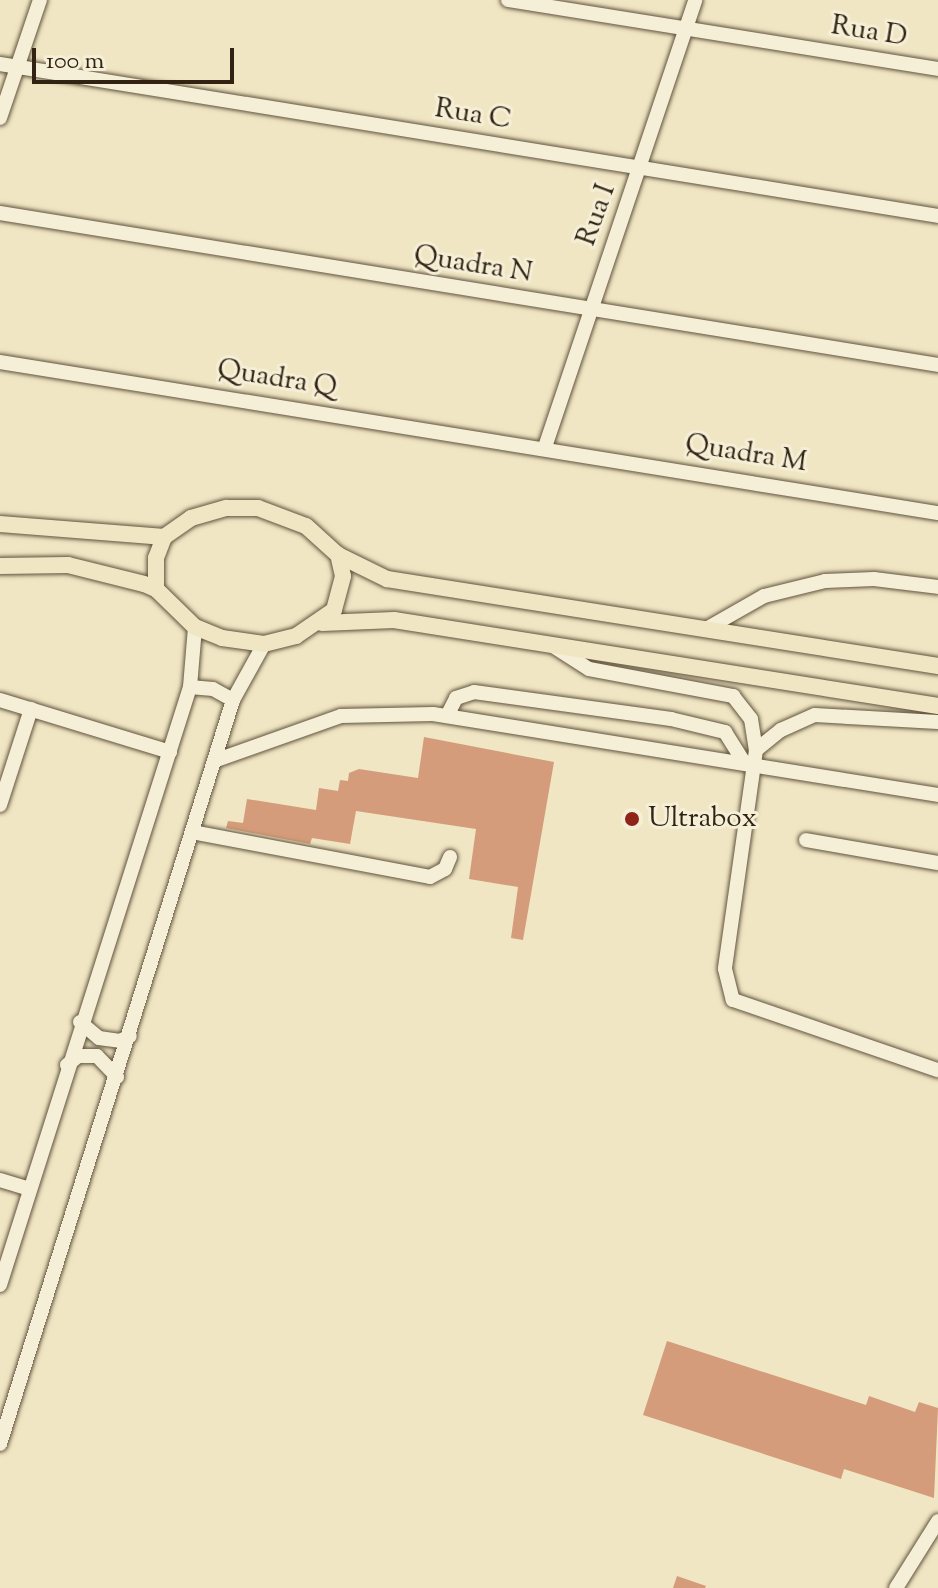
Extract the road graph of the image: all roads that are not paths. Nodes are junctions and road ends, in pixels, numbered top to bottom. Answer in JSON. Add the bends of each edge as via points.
{"nodes":[{"id":1,"x":40,"y":0,"type":"edge"},
{"id":2,"x":508,"y":0,"type":"edge"},
{"id":3,"x":695,"y":0,"type":"edge"},
{"id":4,"x":684,"y":29,"type":"junction"},
{"id":5,"x":0,"y":64,"type":"edge"},
{"id":6,"x":18,"y":67,"type":"junction"},
{"id":7,"x":938,"y":69,"type":"edge"},
{"id":8,"x":0,"y":118,"type":"edge"},
{"id":9,"x":642,"y":168,"type":"junction"},
{"id":10,"x":0,"y":213,"type":"edge"},
{"id":11,"x":938,"y":216,"type":"edge"},
{"id":12,"x":591,"y":310,"type":"junction"},
{"id":13,"x":0,"y":362,"type":"edge"},
{"id":14,"x":938,"y":365,"type":"edge"},
{"id":15,"x":545,"y":447,"type":"junction"},
{"id":16,"x":938,"y":513,"type":"edge"},
{"id":17,"x":0,"y":524,"type":"edge"},
{"id":18,"x":164,"y":537,"type":"junction"},
{"id":19,"x":338,"y":555,"type":"junction"},
{"id":20,"x":0,"y":566,"type":"edge"},
{"id":21,"x":938,"y":587,"type":"edge"},
{"id":22,"x":156,"y":589,"type":"junction"},
{"id":23,"x":322,"y":623,"type":"junction"},
{"id":24,"x":195,"y":627,"type":"junction"},
{"id":25,"x":706,"y":629,"type":"junction"},
{"id":26,"x":264,"y":644,"type":"junction"},
{"id":27,"x":549,"y":644,"type":"junction"},
{"id":28,"x":938,"y":666,"type":"edge"},
{"id":29,"x":190,"y":687,"type":"junction"},
{"id":30,"x":0,"y":700,"type":"edge"},
{"id":31,"x":233,"y":700,"type":"junction"},
{"id":32,"x":938,"y":706,"type":"edge"},
{"id":33,"x":31,"y":709,"type":"junction"},
{"id":34,"x":447,"y":716,"type":"junction"},
{"id":35,"x":938,"y":722,"type":"edge"},
{"id":36,"x":170,"y":752,"type":"junction"},
{"id":37,"x":751,"y":758,"type":"junction"},
{"id":38,"x":214,"y":761,"type":"junction"},
{"id":39,"x":938,"y":795,"type":"edge"},
{"id":40,"x":0,"y":805,"type":"edge"},
{"id":41,"x":192,"y":832,"type":"junction"},
{"id":42,"x":806,"y":840,"type":"dead end"},
{"id":43,"x":450,"y":857,"type":"dead end"},
{"id":44,"x":938,"y":863,"type":"edge"},
{"id":45,"x":80,"y":1022,"type":"junction"},
{"id":46,"x":130,"y":1036,"type":"junction"},
{"id":47,"x":67,"y":1065,"type":"junction"},
{"id":48,"x":938,"y":1070,"type":"edge"},
{"id":49,"x":117,"y":1077,"type":"junction"},
{"id":50,"x":0,"y":1180,"type":"edge"},
{"id":51,"x":30,"y":1189,"type":"junction"},
{"id":52,"x":0,"y":1285,"type":"edge"},
{"id":53,"x":0,"y":1444,"type":"edge"},
{"id":54,"x":938,"y":1521,"type":"edge"},
{"id":55,"x":896,"y":1588,"type":"edge"}],
"edges":[{"from":1,"to":6,"type":"street"},
{"from":2,"to":4,"type":"street","name":"Rua D"},
{"from":3,"to":4,"type":"street","name":"Rua I"},
{"from":4,"to":7,"type":"street","name":"Rua D"},
{"from":4,"to":9,"type":"street","name":"Rua I"},
{"from":5,"to":6,"type":"street","name":"Rua C"},
{"from":6,"to":8,"type":"street"},
{"from":6,"to":9,"type":"street","name":"Rua C"},
{"from":9,"to":11,"type":"street","name":"Rua C"},
{"from":9,"to":12,"type":"street","name":"Rua I"},
{"from":10,"to":12,"type":"street","name":"Quadra N"},
{"from":12,"to":14,"type":"street","name":"Quadra N"},
{"from":12,"to":15,"type":"street","name":"Rua I"},
{"from":13,"to":15,"type":"street","name":"Quadra Q"},
{"from":15,"to":16,"type":"street","name":"Quadra M"},
{"from":17,"to":18,"type":"main road"},
{"from":18,"to":19,"type":"main road","via":[[191,518],[227,508],[258,508],[306,526]]},
{"from":18,"to":22,"type":"main road","via":[[156,558]]},
{"from":19,"to":23,"type":"main road","via":[[340,594]]},
{"from":19,"to":25,"type":"main road","via":[[387,579]]},
{"from":20,"to":22,"type":"main road","via":[[68,565]]},
{"from":21,"to":25,"type":"street","via":[[874,579],[825,581],[764,596]]},
{"from":22,"to":24,"type":"main road"},
{"from":23,"to":26,"type":"main road"},
{"from":23,"to":27,"type":"main road","via":[[374,618]]},
{"from":24,"to":26,"type":"main road"},
{"from":24,"to":29,"type":"street"},
{"from":25,"to":28,"type":"main road"},
{"from":26,"to":31,"type":"street"},
{"from":27,"to":32,"type":"main road"},
{"from":27,"to":37,"type":"street","via":[[589,669],[733,696],[751,719]]},
{"from":29,"to":31,"type":"street","via":[[213,689]]},
{"from":29,"to":36,"type":"street"},
{"from":30,"to":33,"type":"street"},
{"from":31,"to":38,"type":"street"},
{"from":33,"to":36,"type":"street"},
{"from":33,"to":40,"type":"street"},
{"from":34,"to":37,"type":"street"},
{"from":34,"to":37,"type":"street","via":[[456,698],[474,692],[690,722],[725,732]]},
{"from":34,"to":38,"type":"street","via":[[341,716]]},
{"from":35,"to":37,"type":"street","via":[[815,715],[781,730]]},
{"from":36,"to":45,"type":"street"},
{"from":37,"to":39,"type":"street"},
{"from":37,"to":48,"type":"street","via":[[725,969],[733,1000]]},
{"from":38,"to":41,"type":"street"},
{"from":41,"to":43,"type":"street","via":[[430,877],[445,869]]},
{"from":41,"to":46,"type":"street"},
{"from":42,"to":44,"type":"street"},
{"from":45,"to":46,"type":"street","via":[[99,1038],[120,1041]]},
{"from":45,"to":47,"type":"street"},
{"from":46,"to":49,"type":"street"},
{"from":47,"to":49,"type":"street","via":[[78,1056],[97,1056]]},
{"from":47,"to":51,"type":"street"},
{"from":49,"to":53,"type":"street"},
{"from":50,"to":51,"type":"street"},
{"from":51,"to":52,"type":"street"},
{"from":54,"to":55,"type":"street"}]}
